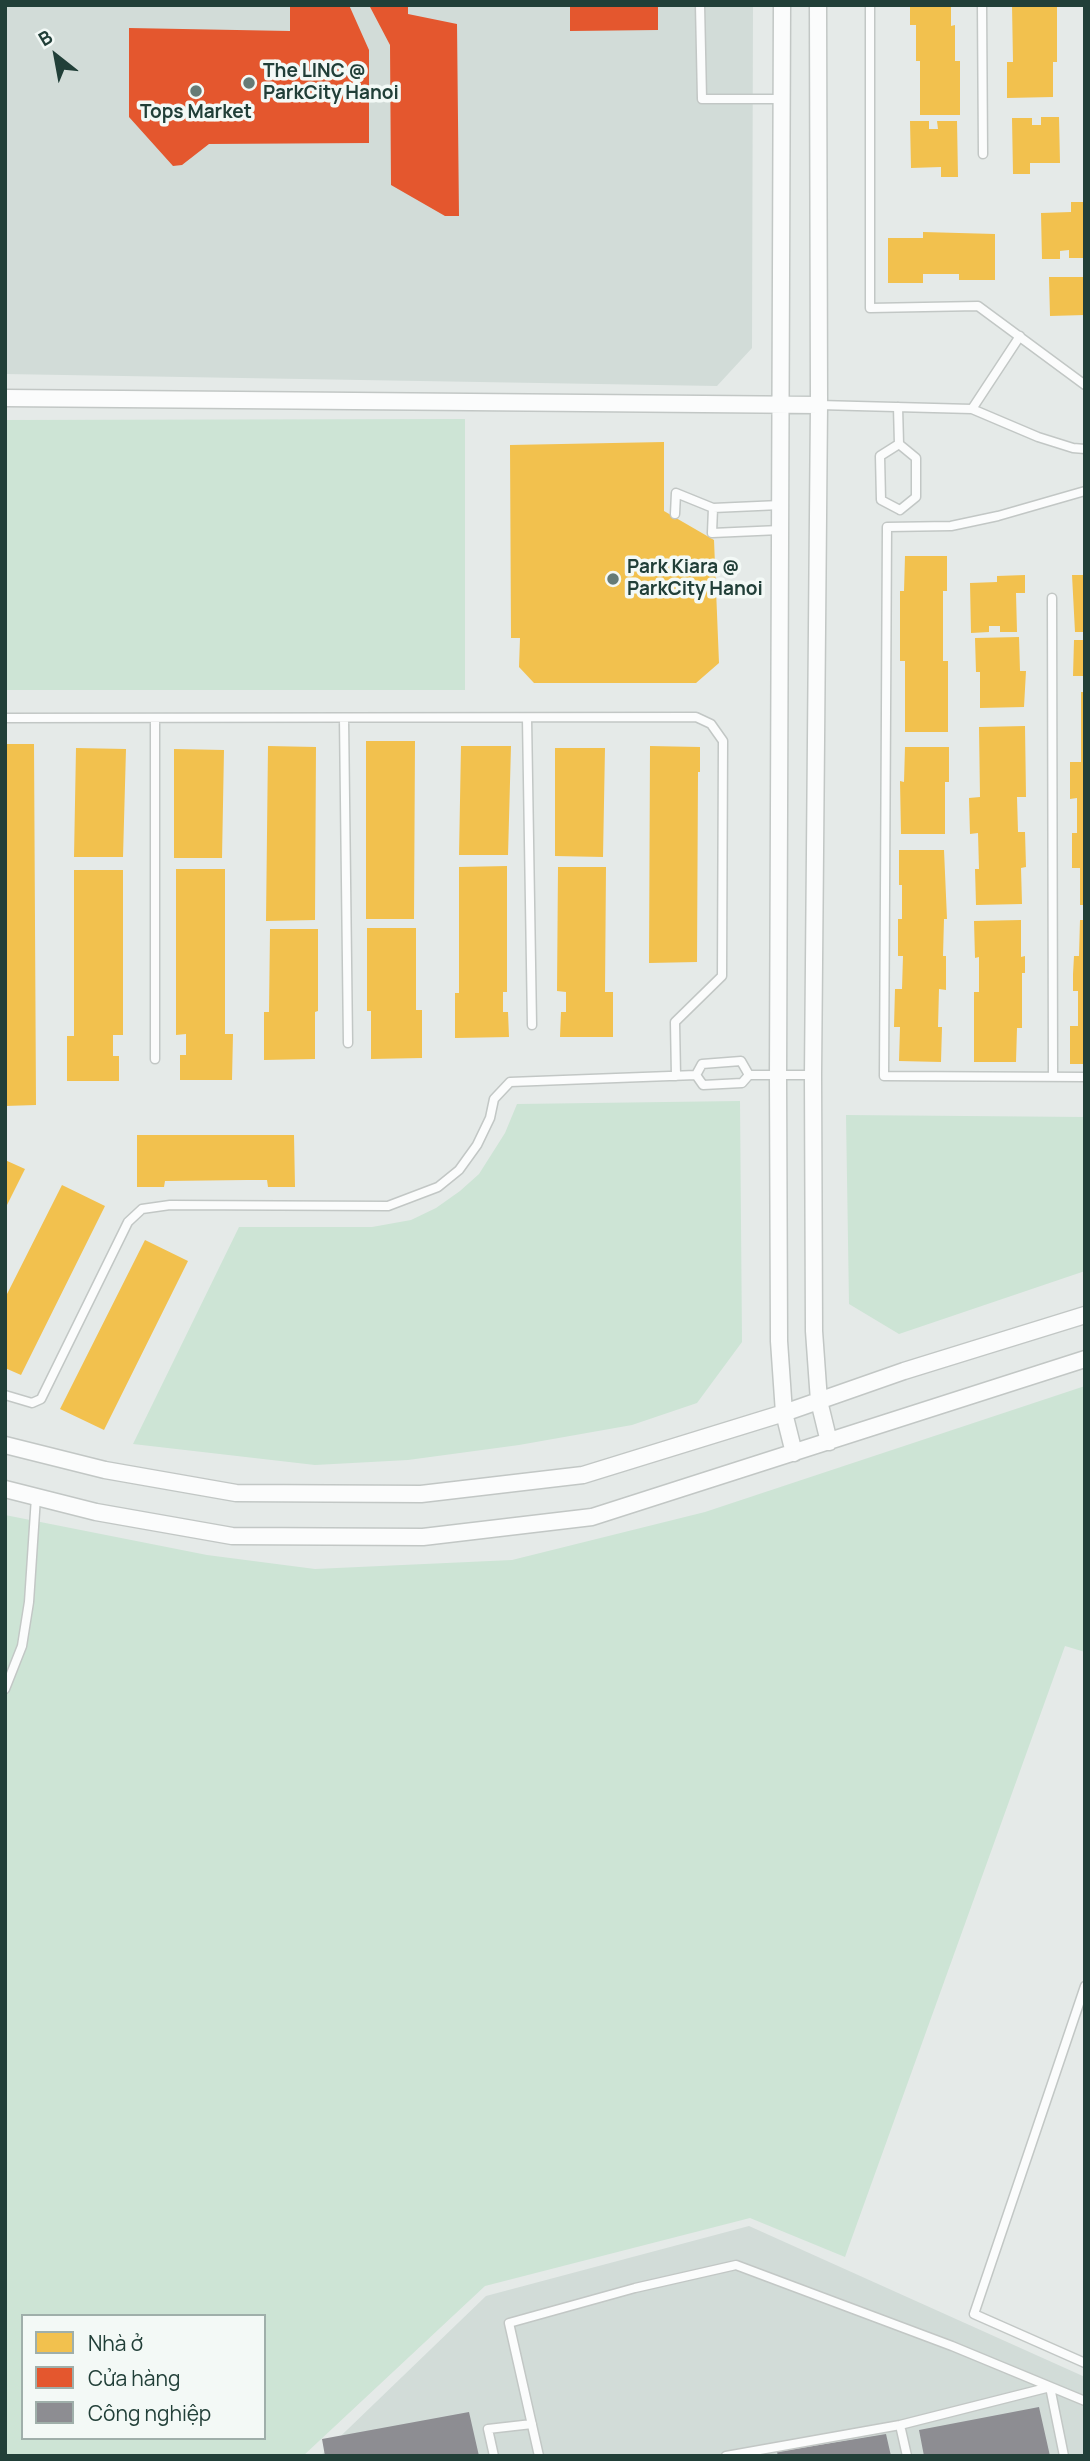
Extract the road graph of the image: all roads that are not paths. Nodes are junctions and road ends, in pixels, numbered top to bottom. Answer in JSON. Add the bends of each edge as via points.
{"nodes":[{"id":1,"x":700,"y":5,"type":"edge"},
{"id":2,"x":782,"y":5,"type":"edge"},
{"id":3,"x":818,"y":5,"type":"edge"},
{"id":4,"x":870,"y":5,"type":"edge"},
{"id":5,"x":982,"y":5,"type":"edge"},
{"id":6,"x":783,"y":99,"type":"junction"},
{"id":7,"x":983,"y":155,"type":"dead end"},
{"id":8,"x":1020,"y":336,"type":"junction"},
{"id":9,"x":1085,"y":385,"type":"edge"},
{"id":10,"x":5,"y":398,"type":"edge"},
{"id":11,"x":781,"y":403,"type":"junction"},
{"id":12,"x":819,"y":405,"type":"junction"},
{"id":13,"x":898,"y":407,"type":"junction"},
{"id":14,"x":972,"y":409,"type":"junction"},
{"id":15,"x":898,"y":444,"type":"junction"},
{"id":16,"x":1085,"y":449,"type":"edge"},
{"id":17,"x":1085,"y":491,"type":"edge"},
{"id":18,"x":780,"y":505,"type":"junction"},
{"id":19,"x":713,"y":508,"type":"junction"},
{"id":20,"x":900,"y":510,"type":"junction"},
{"id":21,"x":675,"y":514,"type":"dead end"},
{"id":22,"x":900,"y":527,"type":"junction"},
{"id":23,"x":780,"y":530,"type":"junction"},
{"id":24,"x":1052,"y":598,"type":"dead end"},
{"id":25,"x":5,"y":718,"type":"edge"},
{"id":26,"x":155,"y":718,"type":"junction"},
{"id":27,"x":344,"y":718,"type":"junction"},
{"id":28,"x":527,"y":718,"type":"junction"},
{"id":29,"x":532,"y":1025,"type":"dead end"},
{"id":30,"x":348,"y":1043,"type":"dead end"},
{"id":31,"x":155,"y":1059,"type":"dead end"},
{"id":32,"x":749,"y":1074,"type":"junction"},
{"id":33,"x":696,"y":1075,"type":"junction"},
{"id":34,"x":778,"y":1075,"type":"junction"},
{"id":35,"x":813,"y":1075,"type":"junction"},
{"id":36,"x":676,"y":1076,"type":"junction"},
{"id":37,"x":1053,"y":1077,"type":"junction"},
{"id":38,"x":1085,"y":1077,"type":"edge"},
{"id":39,"x":1085,"y":1315,"type":"edge"},
{"id":40,"x":1085,"y":1359,"type":"edge"},
{"id":41,"x":5,"y":1395,"type":"edge"},
{"id":42,"x":819,"y":1401,"type":"junction"},
{"id":43,"x":784,"y":1413,"type":"junction"},
{"id":44,"x":829,"y":1442,"type":"junction"},
{"id":45,"x":5,"y":1445,"type":"edge"},
{"id":46,"x":794,"y":1453,"type":"junction"},
{"id":47,"x":5,"y":1489,"type":"edge"},
{"id":48,"x":36,"y":1496,"type":"junction"},
{"id":49,"x":5,"y":1689,"type":"edge"},
{"id":50,"x":1085,"y":1986,"type":"edge"},
{"id":51,"x":1085,"y":2364,"type":"edge"},
{"id":52,"x":1050,"y":2387,"type":"junction"},
{"id":53,"x":1085,"y":2400,"type":"edge"},
{"id":54,"x":533,"y":2424,"type":"junction"},
{"id":55,"x":900,"y":2424,"type":"junction"},
{"id":56,"x":759,"y":2453,"type":"edge"},
{"id":57,"x":494,"y":2456,"type":"edge"},
{"id":58,"x":539,"y":2456,"type":"edge"},
{"id":59,"x":726,"y":2456,"type":"edge"},
{"id":60,"x":906,"y":2456,"type":"edge"},
{"id":61,"x":1064,"y":2456,"type":"edge"}],
"edges":[{"from":1,"to":6,"type":"lane","via":[[702,99]]},
{"from":2,"to":6,"type":"street"},
{"from":3,"to":12,"type":"street"},
{"from":4,"to":8,"type":"lane","via":[[870,308],[978,306]]},
{"from":5,"to":7,"type":"lane"},
{"from":6,"to":11,"type":"street"},
{"from":8,"to":9,"type":"lane"},
{"from":8,"to":14,"type":"lane"},
{"from":10,"to":11,"type":"street"},
{"from":11,"to":12,"type":"street"},
{"from":11,"to":18,"type":"street"},
{"from":12,"to":13,"type":"lane"},
{"from":12,"to":35,"type":"street"},
{"from":13,"to":14,"type":"lane"},
{"from":13,"to":15,"type":"lane"},
{"from":14,"to":16,"type":"lane"},
{"from":15,"to":20,"type":"lane","via":[[916,458],[916,497]]},
{"from":15,"to":20,"type":"lane","via":[[880,456],[881,500]]},
{"from":17,"to":22,"type":"lane","via":[[951,526]]},
{"from":18,"to":19,"type":"lane"},
{"from":18,"to":23,"type":"street"},
{"from":19,"to":21,"type":"lane","via":[[676,493]]},
{"from":19,"to":23,"type":"lane","via":[[712,533]]},
{"from":20,"to":22,"type":"lane"},
{"from":22,"to":37,"type":"lane","via":[[887,527],[884,1076]]},
{"from":23,"to":34,"type":"street"},
{"from":24,"to":37,"type":"lane"},
{"from":25,"to":26,"type":"lane"},
{"from":26,"to":27,"type":"lane"},
{"from":26,"to":31,"type":"lane"},
{"from":27,"to":28,"type":"lane"},
{"from":27,"to":30,"type":"lane"},
{"from":28,"to":29,"type":"lane"},
{"from":28,"to":36,"type":"lane","via":[[696,717],[712,724],[723,741],[722,976],[675,1022]]},
{"from":32,"to":33,"type":"lane","via":[[742,1083],[703,1085]]},
{"from":32,"to":33,"type":"lane","via":[[741,1061],[702,1064]]},
{"from":32,"to":34,"type":"lane"},
{"from":33,"to":36,"type":"lane"},
{"from":34,"to":35,"type":"lane"},
{"from":34,"to":43,"type":"street","via":[[779,1341]]},
{"from":35,"to":42,"type":"street","via":[[814,1331]]},
{"from":36,"to":41,"type":"lane","via":[[510,1082],[494,1099],[491,1118],[459,1170],[438,1187],[388,1206],[170,1205],[142,1209],[128,1222],[41,1399],[32,1404]]},
{"from":37,"to":38,"type":"lane"},
{"from":39,"to":42,"type":"street"},
{"from":40,"to":44,"type":"street"},
{"from":42,"to":43,"type":"street"},
{"from":42,"to":44,"type":"street"},
{"from":43,"to":45,"type":"street","via":[[583,1475],[421,1494],[236,1493],[105,1470]]},
{"from":43,"to":46,"type":"street"},
{"from":44,"to":46,"type":"street"},
{"from":46,"to":48,"type":"street","via":[[592,1517],[423,1536],[232,1536]]},
{"from":47,"to":48,"type":"street"},
{"from":48,"to":49,"type":"lane","via":[[22,1646]]},
{"from":50,"to":51,"type":"lane","via":[[974,2314]]},
{"from":52,"to":53,"type":"lane"},
{"from":52,"to":54,"type":"lane","via":[[736,2265],[509,2323]]},
{"from":52,"to":55,"type":"lane"},
{"from":52,"to":61,"type":"lane"},
{"from":54,"to":57,"type":"lane","via":[[488,2429]]},
{"from":54,"to":58,"type":"lane"},
{"from":55,"to":56,"type":"lane"},
{"from":55,"to":60,"type":"lane"},
{"from":56,"to":59,"type":"lane"}]}
